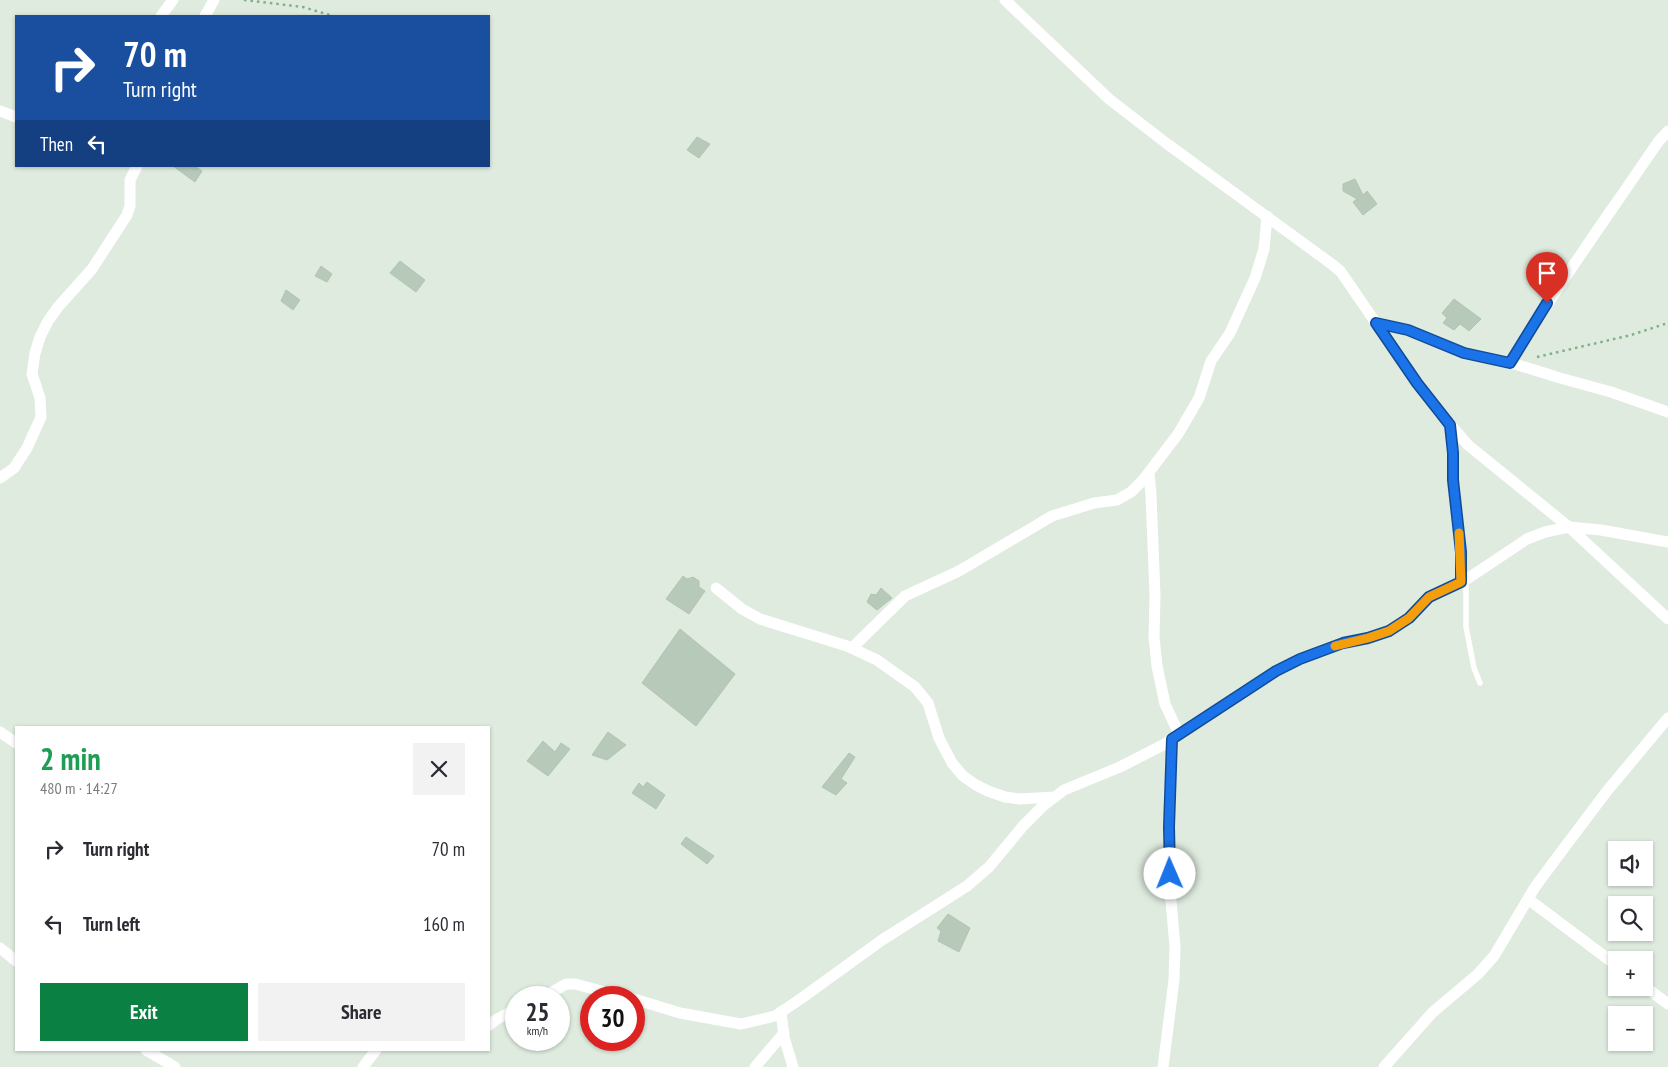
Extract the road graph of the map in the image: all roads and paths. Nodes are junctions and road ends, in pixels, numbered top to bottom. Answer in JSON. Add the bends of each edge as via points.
{"nodes":[{"id":1,"x":173,"y":0,"type":"edge"},
{"id":2,"x":214,"y":0,"type":"edge"},
{"id":3,"x":244,"y":0,"type":"edge"},
{"id":4,"x":1005,"y":0,"type":"edge"},
{"id":5,"x":163,"y":15,"type":"edge"},
{"id":6,"x":206,"y":15,"type":"edge"},
{"id":7,"x":331,"y":15,"type":"edge"},
{"id":8,"x":0,"y":111,"type":"edge"},
{"id":9,"x":15,"y":117,"type":"edge"},
{"id":10,"x":1668,"y":131,"type":"edge"},
{"id":11,"x":136,"y":167,"type":"edge"},
{"id":12,"x":1267,"y":216,"type":"junction"},
{"id":13,"x":1376,"y":323,"type":"junction"},
{"id":14,"x":1668,"y":323,"type":"edge"},
{"id":15,"x":1514,"y":364,"type":"junction"},
{"id":16,"x":1668,"y":412,"type":"edge"},
{"id":17,"x":1450,"y":425,"type":"junction"},
{"id":18,"x":1149,"y":473,"type":"junction"},
{"id":19,"x":0,"y":478,"type":"edge"},
{"id":20,"x":1569,"y":527,"type":"junction"},
{"id":21,"x":1668,"y":542,"type":"edge"},
{"id":22,"x":1463,"y":581,"type":"junction"},
{"id":23,"x":716,"y":588,"type":"dead end"},
{"id":24,"x":1668,"y":619,"type":"edge"},
{"id":25,"x":852,"y":648,"type":"junction"},
{"id":26,"x":1480,"y":683,"type":"dead end"},
{"id":27,"x":1668,"y":718,"type":"edge"},
{"id":28,"x":0,"y":732,"type":"edge"},
{"id":29,"x":1176,"y":737,"type":"junction"},
{"id":30,"x":15,"y":742,"type":"edge"},
{"id":31,"x":1054,"y":797,"type":"junction"},
{"id":32,"x":1528,"y":899,"type":"junction"},
{"id":33,"x":0,"y":948,"type":"edge"},
{"id":34,"x":15,"y":959,"type":"edge"},
{"id":35,"x":1608,"y":960,"type":"edge"},
{"id":36,"x":563,"y":986,"type":"edge"},
{"id":37,"x":583,"y":986,"type":"edge"},
{"id":38,"x":1653,"y":993,"type":"edge"},
{"id":39,"x":645,"y":1000,"type":"edge"},
{"id":40,"x":1668,"y":1004,"type":"edge"},
{"id":41,"x":781,"y":1012,"type":"junction"},
{"id":42,"x":505,"y":1015,"type":"edge"},
{"id":43,"x":490,"y":1024,"type":"edge"},
{"id":44,"x":784,"y":1033,"type":"junction"},
{"id":45,"x":148,"y":1051,"type":"edge"},
{"id":46,"x":375,"y":1051,"type":"edge"},
{"id":47,"x":175,"y":1067,"type":"edge"},
{"id":48,"x":363,"y":1067,"type":"edge"},
{"id":49,"x":755,"y":1067,"type":"edge"},
{"id":50,"x":793,"y":1067,"type":"edge"},
{"id":51,"x":1163,"y":1067,"type":"edge"},
{"id":52,"x":1384,"y":1067,"type":"edge"}],
"edges":[{"from":1,"to":5,"type":"street"},
{"from":2,"to":6,"type":"street"},
{"from":3,"to":7,"type":"path","via":[[304,7]]},
{"from":4,"to":12,"type":"street","via":[[1109,98]]},
{"from":8,"to":9,"type":"street"},
{"from":10,"to":15,"type":"street","via":[[1543,309]]},
{"from":11,"to":19,"type":"street","via":[[130,180],[127,215],[92,269],[58,307],[40,337],[32,374],[40,398],[41,417],[14,468]]},
{"from":12,"to":13,"type":"street","via":[[1337,268]]},
{"from":12,"to":18,"type":"street","via":[[1264,249],[1235,323],[1211,361],[1202,392],[1190,414]]},
{"from":13,"to":15,"type":"street","via":[[1408,330],[1464,353]]},
{"from":13,"to":17,"type":"street"},
{"from":14,"to":15,"type":"path"},
{"from":15,"to":16,"type":"street"},
{"from":17,"to":20,"type":"street","via":[[1468,445]]},
{"from":17,"to":22,"type":"street"},
{"from":18,"to":25,"type":"street","via":[[1131,492],[1117,500],[1094,503],[1052,516],[959,571],[905,596]]},
{"from":18,"to":29,"type":"street","via":[[1154,637],[1165,704]]},
{"from":20,"to":21,"type":"street"},
{"from":20,"to":22,"type":"street","via":[[1527,539]]},
{"from":20,"to":24,"type":"street"},
{"from":22,"to":26,"type":"lane","via":[[1466,628]]},
{"from":22,"to":29,"type":"street","via":[[1429,597],[1409,618],[1389,631],[1343,643],[1276,671]]},
{"from":23,"to":25,"type":"street","via":[[760,619]]},
{"from":25,"to":31,"type":"street","via":[[877,660],[923,695],[939,738],[963,776],[1005,797]]},
{"from":27,"to":32,"type":"street","via":[[1607,792]]},
{"from":28,"to":30,"type":"street"},
{"from":29,"to":31,"type":"street"},
{"from":29,"to":51,"type":"street","via":[[1169,827],[1174,980]]},
{"from":31,"to":41,"type":"street","via":[[967,886],[882,940]]},
{"from":32,"to":35,"type":"street"},
{"from":32,"to":52,"type":"street","via":[[1494,956],[1433,1012]]},
{"from":33,"to":34,"type":"street"},
{"from":36,"to":37,"type":"street"},
{"from":38,"to":40,"type":"street"},
{"from":39,"to":41,"type":"street","via":[[680,1013],[741,1024]]},
{"from":41,"to":44,"type":"street"},
{"from":42,"to":43,"type":"street"},
{"from":44,"to":49,"type":"street"},
{"from":44,"to":50,"type":"street"},
{"from":45,"to":47,"type":"street"},
{"from":46,"to":48,"type":"street"}]}
